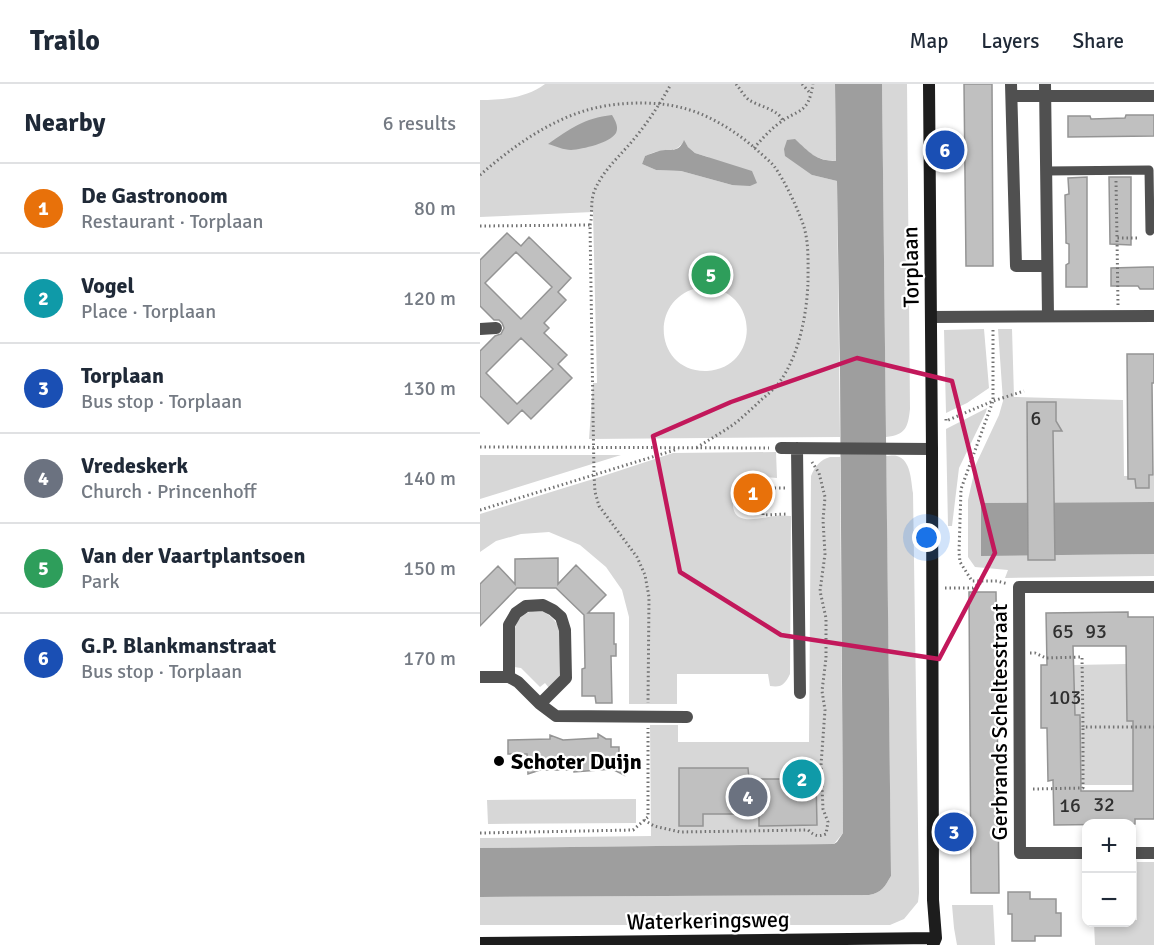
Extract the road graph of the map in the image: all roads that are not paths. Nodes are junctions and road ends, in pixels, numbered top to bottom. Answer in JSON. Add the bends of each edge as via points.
{"nodes":[{"id":1,"x":928,"y":84,"type":"edge"},
{"id":2,"x":1012,"y":90,"type":"edge"},
{"id":3,"x":1045,"y":90,"type":"edge"},
{"id":4,"x":1154,"y":96,"type":"edge"},
{"id":5,"x":1047,"y":171,"type":"junction"},
{"id":6,"x":1150,"y":235,"type":"road end"},
{"id":7,"x":1047,"y":266,"type":"junction"},
{"id":8,"x":1048,"y":316,"type":"junction"},
{"id":9,"x":1154,"y":316,"type":"edge"},
{"id":10,"x":931,"y":317,"type":"junction"},
{"id":11,"x":480,"y":328,"type":"edge"},
{"id":12,"x":496,"y":328,"type":"dead end"},
{"id":13,"x":780,"y":448,"type":"road end"},
{"id":14,"x":796,"y":448,"type":"junction"},
{"id":15,"x":932,"y":448,"type":"junction"},
{"id":16,"x":1154,"y":587,"type":"edge"},
{"id":17,"x":480,"y":677,"type":"edge"},
{"id":18,"x":509,"y":677,"type":"junction"},
{"id":19,"x":800,"y":693,"type":"dead end"},
{"id":20,"x":540,"y":704,"type":"junction"},
{"id":21,"x":687,"y":717,"type":"dead end"},
{"id":22,"x":1082,"y":853,"type":"edge"},
{"id":23,"x":1136,"y":853,"type":"edge"},
{"id":24,"x":1154,"y":853,"type":"edge"},
{"id":25,"x":480,"y":943,"type":"edge"},
{"id":26,"x":654,"y":943,"type":"edge"},
{"id":27,"x":936,"y":943,"type":"edge"}],
"edges":[{"from":1,"to":10,"type":"street","name":"Torplaan"},
{"from":2,"to":3,"type":"street"},
{"from":2,"to":7,"type":"street","via":[[1016,266]]},
{"from":3,"to":4,"type":"street"},
{"from":3,"to":5,"type":"street"},
{"from":5,"to":6,"type":"lane","via":[[1149,170]]},
{"from":5,"to":7,"type":"street"},
{"from":7,"to":8,"type":"street"},
{"from":8,"to":9,"type":"street"},
{"from":8,"to":10,"type":"street"},
{"from":10,"to":15,"type":"street","name":"Torplaan"},
{"from":11,"to":12,"type":"street"},
{"from":13,"to":14,"type":"street"},
{"from":14,"to":15,"type":"street"},
{"from":14,"to":19,"type":"street"},
{"from":15,"to":27,"type":"street","name":"Torplaan"},
{"from":16,"to":22,"type":"street","name":"Gerbrands Scheltesstraat","via":[[1019,587],[1020,853]]},
{"from":17,"to":18,"type":"street"},
{"from":18,"to":20,"type":"street"},
{"from":18,"to":20,"type":"street","via":[[509,625],[516,612],[526,606],[543,605],[553,610],[561,616],[565,630],[566,678]]},
{"from":20,"to":21,"type":"street","via":[[556,716]]},
{"from":23,"to":24,"type":"street"},
{"from":25,"to":26,"type":"street","name":"Waterkeringsweg"},
{"from":26,"to":27,"type":"street","name":"Waterkeringsweg"}]}
